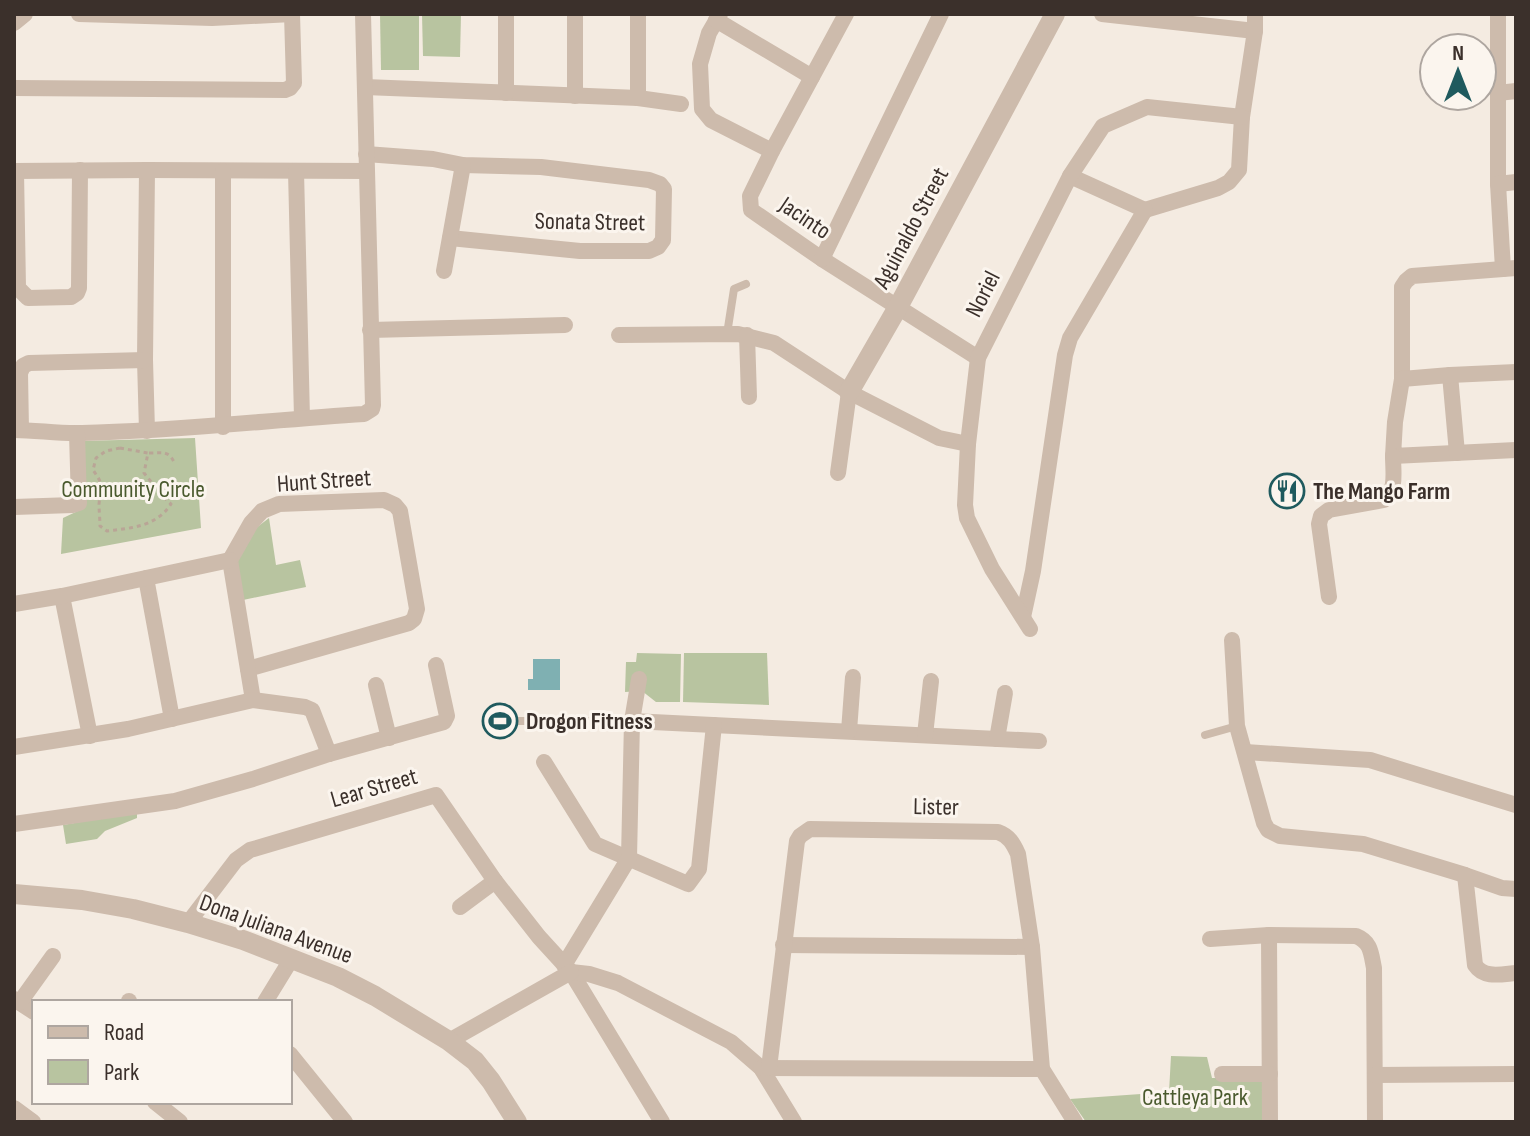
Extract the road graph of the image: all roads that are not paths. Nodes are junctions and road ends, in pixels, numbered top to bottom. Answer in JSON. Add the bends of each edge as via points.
{"nodes":[{"id":1,"x":25,"y":14,"type":"edge"},
{"id":2,"x":79,"y":14,"type":"edge"},
{"id":3,"x":292,"y":14,"type":"edge"},
{"id":4,"x":363,"y":14,"type":"edge"},
{"id":5,"x":506,"y":14,"type":"edge"},
{"id":6,"x":575,"y":14,"type":"edge"},
{"id":7,"x":638,"y":14,"type":"edge"},
{"id":8,"x":846,"y":14,"type":"edge"},
{"id":9,"x":941,"y":14,"type":"edge"},
{"id":10,"x":1055,"y":14,"type":"edge"},
{"id":11,"x":1102,"y":14,"type":"edge"},
{"id":12,"x":212,"y":16,"type":"edge"},
{"id":13,"x":718,"y":17,"type":"edge"},
{"id":14,"x":1255,"y":22,"type":"edge"},
{"id":15,"x":14,"y":23,"type":"edge"},
{"id":16,"x":812,"y":77,"type":"junction"},
{"id":17,"x":365,"y":87,"type":"junction"},
{"id":18,"x":14,"y":88,"type":"edge"},
{"id":19,"x":1516,"y":91,"type":"edge"},
{"id":20,"x":506,"y":93,"type":"junction"},
{"id":21,"x":1498,"y":93,"type":"edge"},
{"id":22,"x":575,"y":96,"type":"junction"},
{"id":23,"x":638,"y":98,"type":"junction"},
{"id":24,"x":681,"y":104,"type":"dead end"},
{"id":25,"x":1498,"y":112,"type":"edge"},
{"id":26,"x":1242,"y":117,"type":"junction"},
{"id":27,"x":772,"y":151,"type":"junction"},
{"id":28,"x":367,"y":163,"type":"junction"},
{"id":29,"x":463,"y":165,"type":"junction"},
{"id":30,"x":80,"y":170,"type":"junction"},
{"id":31,"x":147,"y":170,"type":"junction"},
{"id":32,"x":15,"y":171,"type":"edge"},
{"id":33,"x":223,"y":171,"type":"junction"},
{"id":34,"x":296,"y":171,"type":"junction"},
{"id":35,"x":1070,"y":176,"type":"junction"},
{"id":36,"x":1516,"y":182,"type":"edge"},
{"id":37,"x":1498,"y":184,"type":"junction"},
{"id":38,"x":1145,"y":210,"type":"junction"},
{"id":39,"x":450,"y":238,"type":"junction"},
{"id":40,"x":822,"y":259,"type":"junction"},
{"id":41,"x":1510,"y":268,"type":"edge"},
{"id":42,"x":444,"y":271,"type":"dead end"},
{"id":43,"x":746,"y":284,"type":"dead end"},
{"id":44,"x":898,"y":307,"type":"junction"},
{"id":45,"x":565,"y":325,"type":"dead end"},
{"id":46,"x":370,"y":330,"type":"junction"},
{"id":47,"x":727,"y":334,"type":"junction"},
{"id":48,"x":619,"y":335,"type":"dead end"},
{"id":49,"x":747,"y":335,"type":"junction"},
{"id":50,"x":978,"y":358,"type":"junction"},
{"id":51,"x":145,"y":360,"type":"junction"},
{"id":52,"x":1516,"y":372,"type":"edge"},
{"id":53,"x":1450,"y":375,"type":"junction"},
{"id":54,"x":1402,"y":379,"type":"junction"},
{"id":55,"x":849,"y":392,"type":"junction"},
{"id":56,"x":749,"y":397,"type":"dead end"},
{"id":57,"x":302,"y":418,"type":"junction"},
{"id":58,"x":223,"y":427,"type":"junction"},
{"id":59,"x":17,"y":430,"type":"edge"},
{"id":60,"x":147,"y":431,"type":"junction"},
{"id":61,"x":77,"y":433,"type":"junction"},
{"id":62,"x":968,"y":444,"type":"junction"},
{"id":63,"x":1516,"y":450,"type":"edge"},
{"id":64,"x":1457,"y":453,"type":"junction"},
{"id":65,"x":1393,"y":456,"type":"junction"},
{"id":66,"x":838,"y":473,"type":"dead end"},
{"id":67,"x":14,"y":507,"type":"edge"},
{"id":68,"x":230,"y":560,"type":"junction"},
{"id":69,"x":146,"y":578,"type":"junction"},
{"id":70,"x":62,"y":596,"type":"junction"},
{"id":71,"x":1329,"y":597,"type":"dead end"},
{"id":72,"x":14,"y":604,"type":"edge"},
{"id":73,"x":1232,"y":640,"type":"dead end"},
{"id":74,"x":436,"y":665,"type":"dead end"},
{"id":75,"x":248,"y":669,"type":"junction"},
{"id":76,"x":853,"y":677,"type":"dead end"},
{"id":77,"x":639,"y":679,"type":"dead end"},
{"id":78,"x":931,"y":681,"type":"dead end"},
{"id":79,"x":376,"y":685,"type":"dead end"},
{"id":80,"x":1005,"y":693,"type":"dead end"},
{"id":81,"x":253,"y":700,"type":"junction"},
{"id":82,"x":172,"y":719,"type":"junction"},
{"id":83,"x":515,"y":721,"type":"dead end"},
{"id":84,"x":632,"y":721,"type":"junction"},
{"id":85,"x":714,"y":725,"type":"junction"},
{"id":86,"x":1237,"y":726,"type":"junction"},
{"id":87,"x":849,"y":731,"type":"junction"},
{"id":88,"x":925,"y":735,"type":"junction"},
{"id":89,"x":1205,"y":735,"type":"dead end"},
{"id":90,"x":90,"y":736,"type":"junction"},
{"id":91,"x":389,"y":738,"type":"junction"},
{"id":92,"x":997,"y":739,"type":"junction"},
{"id":93,"x":1039,"y":741,"type":"dead end"},
{"id":94,"x":14,"y":747,"type":"edge"},
{"id":95,"x":1245,"y":752,"type":"junction"},
{"id":96,"x":329,"y":754,"type":"junction"},
{"id":97,"x":544,"y":762,"type":"dead end"},
{"id":98,"x":1516,"y":805,"type":"edge"},
{"id":99,"x":14,"y":824,"type":"edge"},
{"id":100,"x":629,"y":858,"type":"junction"},
{"id":101,"x":1465,"y":875,"type":"junction"},
{"id":102,"x":495,"y":881,"type":"junction"},
{"id":103,"x":1516,"y":889,"type":"edge"},
{"id":104,"x":14,"y":894,"type":"edge"},
{"id":105,"x":460,"y":907,"type":"dead end"},
{"id":106,"x":188,"y":923,"type":"junction"},
{"id":107,"x":1269,"y":935,"type":"junction"},
{"id":108,"x":1210,"y":939,"type":"dead end"},
{"id":109,"x":783,"y":945,"type":"junction"},
{"id":110,"x":1032,"y":947,"type":"junction"},
{"id":111,"x":53,"y":956,"type":"dead end"},
{"id":112,"x":292,"y":958,"type":"junction"},
{"id":113,"x":568,"y":969,"type":"junction"},
{"id":114,"x":1516,"y":973,"type":"edge"},
{"id":115,"x":266,"y":1000,"type":"edge"},
{"id":116,"x":23,"y":1004,"type":"edge"},
{"id":117,"x":449,"y":1041,"type":"junction"},
{"id":118,"x":292,"y":1056,"type":"edge"},
{"id":119,"x":765,"y":1068,"type":"junction"},
{"id":120,"x":1042,"y":1069,"type":"junction"},
{"id":121,"x":1222,"y":1074,"type":"dead end"},
{"id":122,"x":1270,"y":1074,"type":"junction"},
{"id":123,"x":1516,"y":1074,"type":"edge"},
{"id":124,"x":1375,"y":1075,"type":"junction"},
{"id":125,"x":158,"y":1104,"type":"edge"},
{"id":126,"x":14,"y":1108,"type":"edge"},
{"id":127,"x":33,"y":1122,"type":"edge"},
{"id":128,"x":180,"y":1122,"type":"edge"},
{"id":129,"x":345,"y":1122,"type":"edge"},
{"id":130,"x":517,"y":1122,"type":"edge"},
{"id":131,"x":662,"y":1122,"type":"edge"},
{"id":132,"x":794,"y":1122,"type":"edge"},
{"id":133,"x":1075,"y":1122,"type":"edge"},
{"id":134,"x":1270,"y":1122,"type":"edge"},
{"id":135,"x":1375,"y":1122,"type":"edge"}],
"edges":[{"from":1,"to":15,"type":"street"},
{"from":2,"to":12,"type":"street"},
{"from":3,"to":12,"type":"street"},
{"from":3,"to":18,"type":"street","via":[[294,83],[285,90]]},
{"from":4,"to":17,"type":"street"},
{"from":5,"to":20,"type":"street"},
{"from":6,"to":22,"type":"street"},
{"from":7,"to":23,"type":"street"},
{"from":8,"to":16,"type":"street","name":"Jacinto"},
{"from":9,"to":40,"type":"street"},
{"from":10,"to":44,"type":"street","name":"Aguinaldo Street"},
{"from":11,"to":14,"type":"street"},
{"from":13,"to":16,"type":"street"},
{"from":13,"to":27,"type":"street","via":[[700,64],[702,109],[711,120]]},
{"from":14,"to":26,"type":"street"},
{"from":16,"to":27,"type":"street","name":"Jacinto"},
{"from":17,"to":20,"type":"street"},
{"from":17,"to":28,"type":"street"},
{"from":19,"to":21,"type":"street"},
{"from":20,"to":22,"type":"street"},
{"from":22,"to":23,"type":"street"},
{"from":23,"to":24,"type":"street"},
{"from":25,"to":37,"type":"street"},
{"from":26,"to":35,"type":"street","name":"Noriel","via":[[1147,107],[1103,126]]},
{"from":26,"to":38,"type":"street","via":[[1239,170],[1229,182]]},
{"from":27,"to":40,"type":"street","name":"Jacinto","via":[[750,196],[751,210]]},
{"from":28,"to":29,"type":"street","name":"Sonata Street","via":[[433,159]]},
{"from":28,"to":34,"type":"street","name":"Sonata Street"},
{"from":28,"to":46,"type":"street"},
{"from":29,"to":39,"type":"street"},
{"from":29,"to":39,"type":"street","name":"Sonata Street","via":[[541,167],[660,184],[663,240],[649,251],[580,251]]},
{"from":30,"to":31,"type":"street","name":"Sonata Street"},
{"from":30,"to":32,"type":"street","name":"Sonata Street"},
{"from":30,"to":32,"type":"street","via":[[77,293],[28,298],[18,288]]},
{"from":31,"to":33,"type":"street","name":"Sonata Street"},
{"from":31,"to":51,"type":"street"},
{"from":33,"to":34,"type":"street","name":"Sonata Street"},
{"from":33,"to":58,"type":"street"},
{"from":34,"to":57,"type":"street"},
{"from":35,"to":38,"type":"street"},
{"from":35,"to":50,"type":"street","name":"Noriel"},
{"from":36,"to":37,"type":"street"},
{"from":37,"to":41,"type":"street"},
{"from":38,"to":62,"type":"street","name":"Noriel","via":[[1065,355],[1026,623],[967,518]]},
{"from":39,"to":42,"type":"street"},
{"from":40,"to":44,"type":"street","name":"Jacinto"},
{"from":41,"to":54,"type":"street","via":[[1412,276],[1406,281]]},
{"from":43,"to":47,"type":"lane","via":[[734,289]]},
{"from":44,"to":50,"type":"street","name":"Jacinto"},
{"from":44,"to":55,"type":"street","name":"Aguinaldo Street"},
{"from":45,"to":46,"type":"street"},
{"from":46,"to":57,"type":"street","via":[[373,405],[368,413]]},
{"from":47,"to":48,"type":"street"},
{"from":47,"to":49,"type":"street"},
{"from":49,"to":55,"type":"street","via":[[774,343]]},
{"from":49,"to":56,"type":"street"},
{"from":50,"to":62,"type":"street","name":"Noriel"},
{"from":51,"to":59,"type":"street","via":[[23,366]]},
{"from":51,"to":60,"type":"street"},
{"from":52,"to":53,"type":"street"},
{"from":53,"to":54,"type":"street"},
{"from":53,"to":64,"type":"street"},
{"from":54,"to":65,"type":"street"},
{"from":55,"to":62,"type":"street","via":[[939,438]]},
{"from":55,"to":66,"type":"street","name":"Aguinaldo Street"},
{"from":57,"to":58,"type":"street"},
{"from":58,"to":60,"type":"street"},
{"from":59,"to":61,"type":"street"},
{"from":60,"to":61,"type":"street"},
{"from":61,"to":67,"type":"street","via":[[79,503]]},
{"from":63,"to":64,"type":"street"},
{"from":64,"to":65,"type":"street"},
{"from":65,"to":71,"type":"street","via":[[1389,497],[1321,516]]},
{"from":68,"to":69,"type":"street"},
{"from":68,"to":75,"type":"street"},
{"from":68,"to":75,"type":"street","name":"Hunt Street","via":[[251,523],[279,504],[384,500],[400,511],[417,609],[414,619]]},
{"from":69,"to":70,"type":"street"},
{"from":69,"to":82,"type":"street"},
{"from":70,"to":72,"type":"street"},
{"from":70,"to":90,"type":"street"},
{"from":73,"to":86,"type":"street"},
{"from":74,"to":91,"type":"street","via":[[444,722]]},
{"from":75,"to":81,"type":"street"},
{"from":76,"to":87,"type":"street"},
{"from":77,"to":84,"type":"street"},
{"from":78,"to":88,"type":"street"},
{"from":79,"to":91,"type":"street"},
{"from":80,"to":92,"type":"street"},
{"from":81,"to":82,"type":"street"},
{"from":81,"to":96,"type":"street","via":[[312,710]]},
{"from":82,"to":90,"type":"street"},
{"from":83,"to":84,"type":"lane"},
{"from":84,"to":85,"type":"street"},
{"from":84,"to":100,"type":"street"},
{"from":85,"to":87,"type":"street"},
{"from":85,"to":100,"type":"street","via":[[699,869],[688,884]]},
{"from":86,"to":89,"type":"lane"},
{"from":86,"to":95,"type":"street"},
{"from":87,"to":88,"type":"street"},
{"from":88,"to":92,"type":"street"},
{"from":90,"to":94,"type":"street"},
{"from":91,"to":96,"type":"street"},
{"from":92,"to":93,"type":"street"},
{"from":95,"to":98,"type":"street","via":[[1370,760]]},
{"from":95,"to":101,"type":"street","via":[[1264,823],[1273,834],[1363,844]]},
{"from":96,"to":99,"type":"street","via":[[175,801]]},
{"from":97,"to":100,"type":"street","via":[[595,844]]},
{"from":100,"to":113,"type":"street"},
{"from":101,"to":103,"type":"street"},
{"from":101,"to":114,"type":"street","via":[[1475,965],[1487,974]]},
{"from":102,"to":105,"type":"street"},
{"from":102,"to":106,"type":"street","name":"Lear Street","via":[[436,795],[250,850],[236,860]]},
{"from":102,"to":113,"type":"street","name":"Lear Street"},
{"from":104,"to":106,"type":"street","name":"Dona Juliana Avenue","via":[[82,900]]},
{"from":106,"to":112,"type":"street","name":"Dona Juliana Avenue"},
{"from":107,"to":108,"type":"street"},
{"from":107,"to":122,"type":"street"},
{"from":107,"to":124,"type":"street","via":[[1356,936],[1367,942],[1374,968]]},
{"from":109,"to":110,"type":"street"},
{"from":109,"to":110,"type":"street","name":"Lister","via":[[797,841],[810,829],[1006,835],[1018,854]]},
{"from":109,"to":119,"type":"street","name":"Lister"},
{"from":110,"to":120,"type":"street","name":"Lister"},
{"from":111,"to":116,"type":"street"},
{"from":112,"to":115,"type":"street"},
{"from":112,"to":117,"type":"street","name":"Dona Juliana Avenue","via":[[375,996]]},
{"from":113,"to":117,"type":"street"},
{"from":113,"to":119,"type":"street","via":[[618,983],[731,1042]]},
{"from":113,"to":131,"type":"street","name":"Lear Street"},
{"from":117,"to":130,"type":"street","name":"Dona Juliana Avenue","via":[[475,1061]]},
{"from":118,"to":129,"type":"street"},
{"from":119,"to":120,"type":"street"},
{"from":119,"to":132,"type":"street"},
{"from":120,"to":133,"type":"street","name":"Lister"},
{"from":121,"to":122,"type":"street"},
{"from":122,"to":134,"type":"street"},
{"from":123,"to":124,"type":"street"},
{"from":124,"to":135,"type":"street"},
{"from":125,"to":128,"type":"street"},
{"from":126,"to":127,"type":"street"}]}
